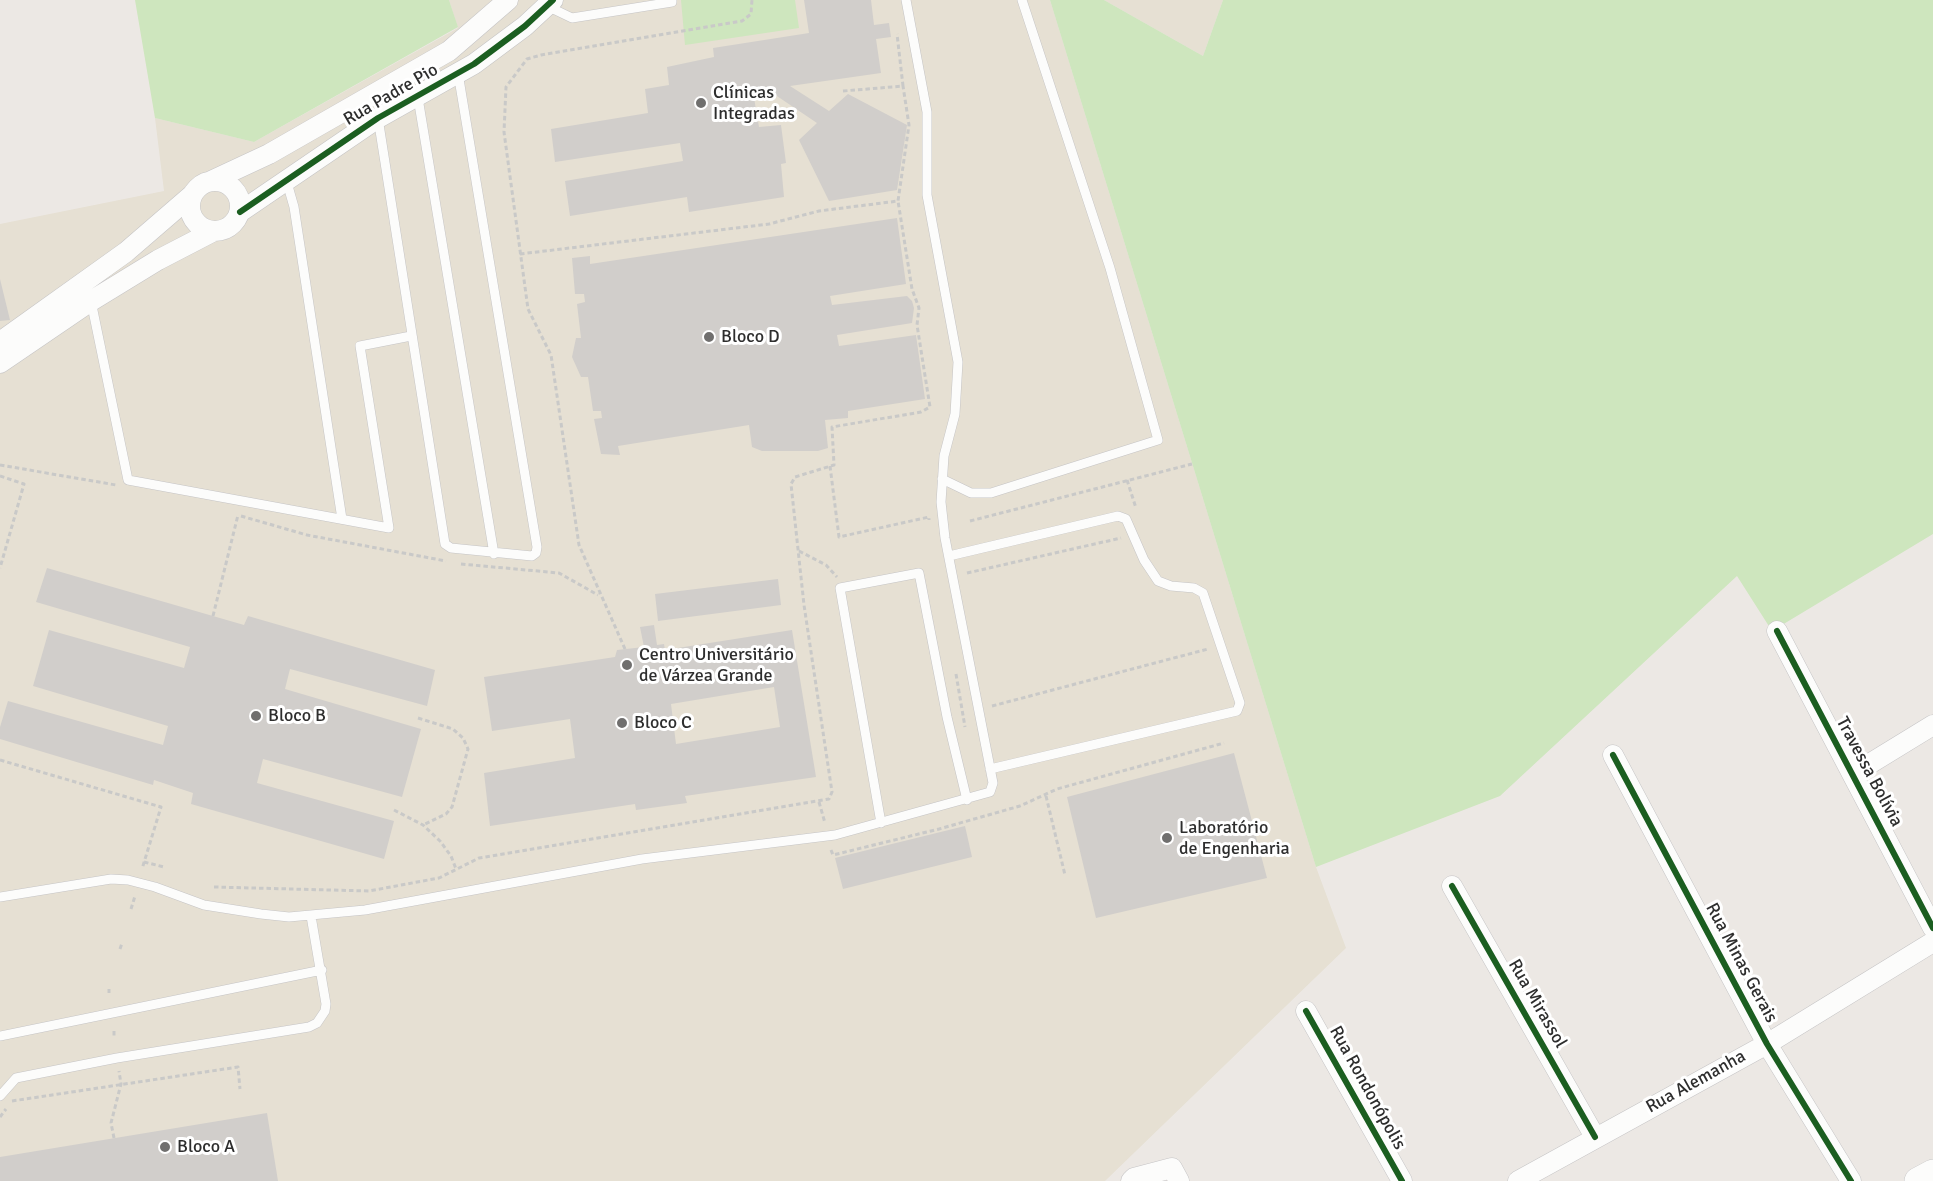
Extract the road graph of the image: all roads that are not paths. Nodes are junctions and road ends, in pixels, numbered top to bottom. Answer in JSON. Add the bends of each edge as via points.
{"nodes":[{"id":1,"x":508,"y":0,"type":"edge"},
{"id":2,"x":672,"y":0,"type":"edge"},
{"id":3,"x":906,"y":0,"type":"edge"},
{"id":4,"x":1022,"y":0,"type":"edge"},
{"id":5,"x":550,"y":3,"type":"edge"},
{"id":6,"x":458,"y":73,"type":"junction"},
{"id":7,"x":418,"y":98,"type":"junction"},
{"id":8,"x":378,"y":118,"type":"junction"},
{"id":9,"x":286,"y":179,"type":"junction"},
{"id":10,"x":211,"y":181,"type":"junction"},
{"id":11,"x":192,"y":195,"type":"junction"},
{"id":12,"x":240,"y":212,"type":"junction"},
{"id":13,"x":212,"y":232,"type":"junction"},
{"id":14,"x":92,"y":301,"type":"junction"},
{"id":15,"x":411,"y":336,"type":"junction"},
{"id":16,"x":0,"y":342,"type":"edge"},
{"id":17,"x":0,"y":363,"type":"edge"},
{"id":18,"x":942,"y":479,"type":"junction"},
{"id":19,"x":342,"y":519,"type":"junction"},
{"id":20,"x":494,"y":554,"type":"junction"},
{"id":21,"x":949,"y":556,"type":"junction"},
{"id":22,"x":1777,"y":632,"type":"dead end"},
{"id":23,"x":1933,"y":725,"type":"edge"},
{"id":24,"x":1613,"y":754,"type":"dead end"},
{"id":25,"x":990,"y":769,"type":"junction"},
{"id":26,"x":1854,"y":774,"type":"junction"},
{"id":27,"x":967,"y":800,"type":"junction"},
{"id":28,"x":881,"y":823,"type":"junction"},
{"id":29,"x":1452,"y":886,"type":"dead end"},
{"id":30,"x":0,"y":897,"type":"edge"},
{"id":31,"x":311,"y":916,"type":"junction"},
{"id":32,"x":1933,"y":928,"type":"edge"},
{"id":33,"x":1933,"y":942,"type":"edge"},
{"id":34,"x":322,"y":970,"type":"junction"},
{"id":35,"x":1306,"y":1011,"type":"dead end"},
{"id":36,"x":0,"y":1036,"type":"edge"},
{"id":37,"x":1767,"y":1044,"type":"junction"},
{"id":38,"x":16,"y":1078,"type":"junction"},
{"id":39,"x":0,"y":1080,"type":"edge"},
{"id":40,"x":0,"y":1096,"type":"edge"},
{"id":41,"x":1595,"y":1137,"type":"junction"},
{"id":42,"x":1933,"y":1173,"type":"edge"},
{"id":43,"x":1176,"y":1175,"type":"edge"},
{"id":44,"x":1131,"y":1181,"type":"edge"},
{"id":45,"x":1402,"y":1181,"type":"edge"},
{"id":46,"x":1518,"y":1181,"type":"edge"},
{"id":47,"x":1851,"y":1181,"type":"edge"},
{"id":48,"x":1918,"y":1181,"type":"edge"}],
"edges":[{"from":1,"to":10,"type":"street","name":"Rua Padre Pio","via":[[448,51],[269,154]]},
{"from":2,"to":5,"type":"lane","via":[[572,18]]},
{"from":3,"to":18,"type":"lane","via":[[927,112],[927,195],[958,362],[955,414]]},
{"from":4,"to":18,"type":"lane","via":[[1110,268],[1158,440],[991,492],[971,493]]},
{"from":5,"to":6,"type":"street","name":"Rua Padre Pio","via":[[525,26]]},
{"from":6,"to":7,"type":"street","name":"Rua Padre Pio"},
{"from":6,"to":20,"type":"lane","via":[[537,547],[532,556]]},
{"from":7,"to":8,"type":"street","name":"Rua Padre Pio"},
{"from":7,"to":20,"type":"lane"},
{"from":8,"to":9,"type":"street","name":"Rua Padre Pio"},
{"from":8,"to":15,"type":"lane"},
{"from":9,"to":12,"type":"street","name":"Rua Padre Pio"},
{"from":9,"to":19,"type":"lane","via":[[294,207]]},
{"from":10,"to":11,"type":"street"},
{"from":10,"to":12,"type":"street","via":[[234,189],[239,196]]},
{"from":11,"to":13,"type":"street","via":[[193,219]]},
{"from":11,"to":16,"type":"street","via":[[126,252]]},
{"from":12,"to":13,"type":"street","via":[[230,227]]},
{"from":13,"to":14,"type":"street"},
{"from":14,"to":17,"type":"street"},
{"from":14,"to":19,"type":"lane","via":[[128,480]]},
{"from":15,"to":19,"type":"lane","via":[[360,346],[389,528]]},
{"from":15,"to":20,"type":"lane","via":[[445,544]]},
{"from":18,"to":21,"type":"lane","via":[[941,502]]},
{"from":21,"to":25,"type":"lane"},
{"from":21,"to":25,"type":"lane","via":[[1118,516],[1130,524],[1144,561],[1158,581],[1203,593],[1240,703],[1239,709]]},
{"from":22,"to":26,"type":"street","name":"Travessa Bolívia"},
{"from":23,"to":26,"type":"street"},
{"from":24,"to":37,"type":"street","name":"Rua Minas Gerais"},
{"from":25,"to":27,"type":"lane","via":[[990,792]]},
{"from":26,"to":32,"type":"street","name":"Travessa Bolívia"},
{"from":27,"to":28,"type":"lane"},
{"from":27,"to":28,"type":"lane","via":[[919,573],[840,588]]},
{"from":28,"to":31,"type":"lane","via":[[828,837],[642,859],[365,910]]},
{"from":29,"to":41,"type":"street","name":"Rua Mirassol"},
{"from":30,"to":31,"type":"lane","via":[[111,879],[128,880],[204,905],[261,914]]},
{"from":31,"to":34,"type":"lane"},
{"from":33,"to":37,"type":"street","name":"Rua Alemanha"},
{"from":34,"to":36,"type":"lane"},
{"from":34,"to":38,"type":"lane","via":[[325,1011],[309,1027]]},
{"from":35,"to":45,"type":"street","name":"Rua Rondonópolis"},
{"from":37,"to":41,"type":"street","name":"Rua Alemanha"},
{"from":37,"to":47,"type":"street","name":"Rua Minas Gerais"},
{"from":38,"to":39,"type":"lane"},
{"from":38,"to":40,"type":"lane"},
{"from":41,"to":46,"type":"street","name":"Rua Alemanha"},
{"from":42,"to":48,"type":"street"},
{"from":43,"to":44,"type":"street"}]}
